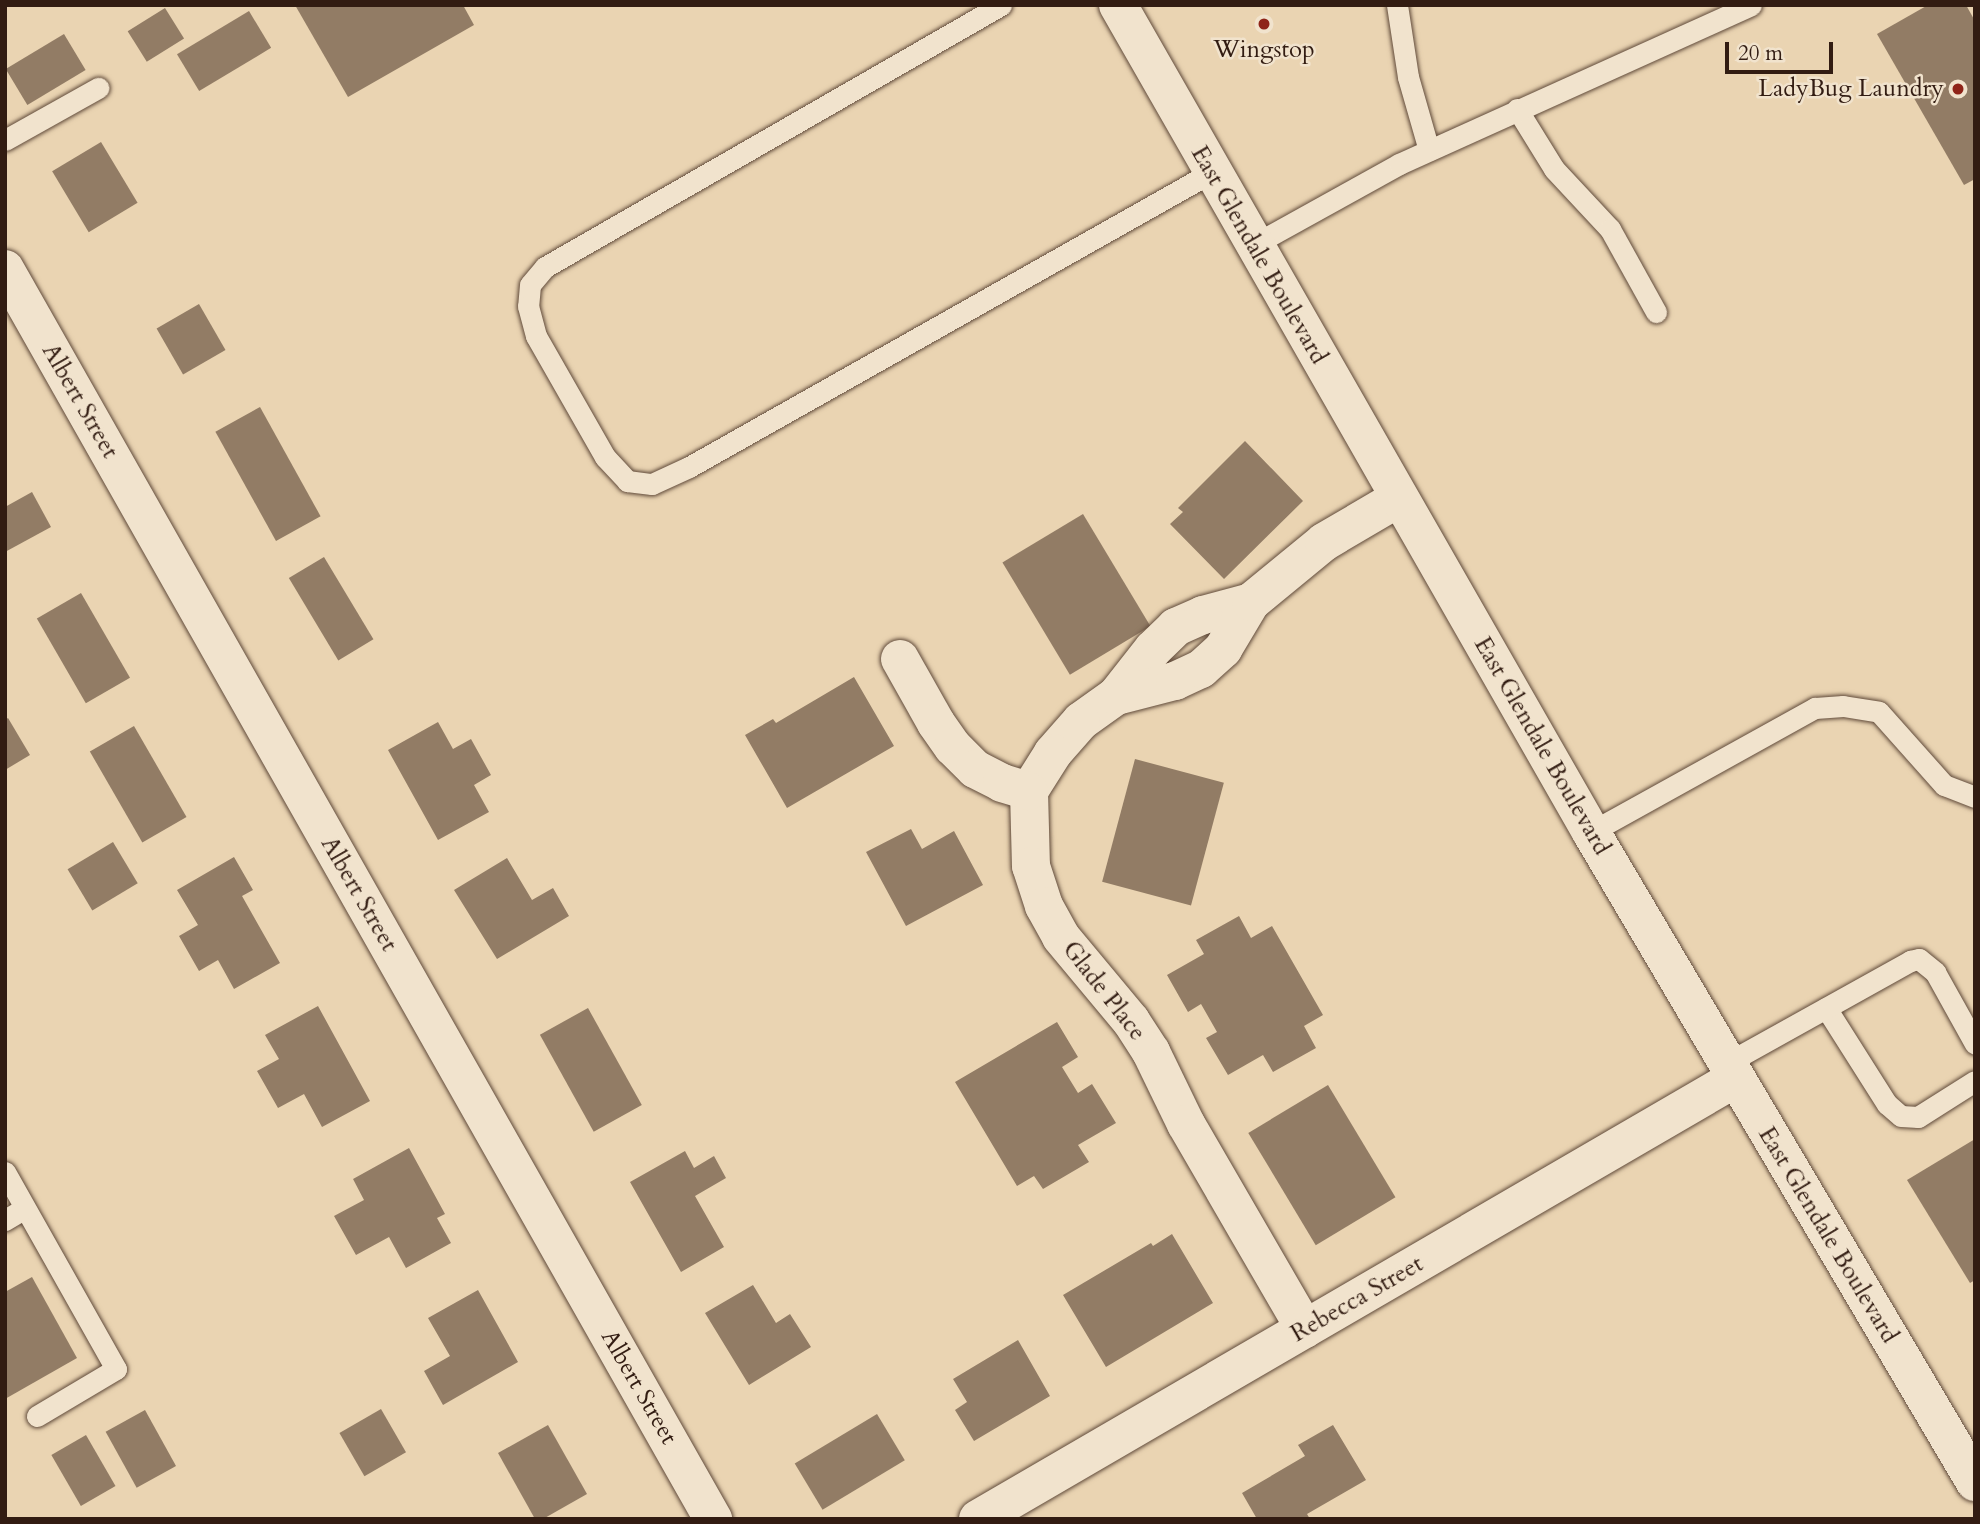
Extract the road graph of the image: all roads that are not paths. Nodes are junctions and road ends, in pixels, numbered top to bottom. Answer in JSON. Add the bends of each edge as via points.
{"nodes":[{"id":1,"x":1001,"y":5,"type":"edge"},
{"id":2,"x":1118,"y":5,"type":"edge"},
{"id":3,"x":1397,"y":5,"type":"edge"},
{"id":4,"x":1751,"y":5,"type":"edge"},
{"id":5,"x":98,"y":88,"type":"dead end"},
{"id":6,"x":1517,"y":109,"type":"junction"},
{"id":7,"x":5,"y":140,"type":"edge"},
{"id":8,"x":1429,"y":149,"type":"junction"},
{"id":9,"x":1212,"y":172,"type":"junction"},
{"id":10,"x":1253,"y":245,"type":"junction"},
{"id":11,"x":5,"y":269,"type":"edge"},
{"id":12,"x":1657,"y":312,"type":"dead end"},
{"id":13,"x":1399,"y":498,"type":"junction"},
{"id":14,"x":900,"y":659,"type":"dead end"},
{"id":15,"x":1029,"y":791,"type":"junction"},
{"id":16,"x":1975,"y":797,"type":"edge"},
{"id":17,"x":1591,"y":832,"type":"junction"},
{"id":18,"x":1826,"y":1008,"type":"junction"},
{"id":19,"x":1975,"y":1044,"type":"edge"},
{"id":20,"x":1732,"y":1071,"type":"junction"},
{"id":21,"x":1975,"y":1081,"type":"edge"},
{"id":22,"x":5,"y":1172,"type":"edge"},
{"id":23,"x":25,"y":1208,"type":"junction"},
{"id":24,"x":5,"y":1220,"type":"edge"},
{"id":25,"x":1305,"y":1329,"type":"junction"},
{"id":26,"x":37,"y":1416,"type":"dead end"},
{"id":27,"x":1975,"y":1482,"type":"edge"},
{"id":28,"x":713,"y":1519,"type":"edge"},
{"id":29,"x":978,"y":1519,"type":"edge"}],
"edges":[{"from":1,"to":9,"type":"lane","via":[[545,267],[530,285],[528,306],[536,336],[605,457],[626,481],[652,484],[689,467]]},
{"from":2,"to":9,"type":"street","name":"East Glendale Boulevard"},
{"from":3,"to":8,"type":"lane","via":[[1408,77]]},
{"from":4,"to":6,"type":"lane"},
{"from":5,"to":7,"type":"lane"},
{"from":6,"to":8,"type":"lane"},
{"from":6,"to":12,"type":"lane","via":[[1554,169],[1610,229]]},
{"from":8,"to":10,"type":"lane"},
{"from":9,"to":10,"type":"street","name":"East Glendale Boulevard"},
{"from":10,"to":13,"type":"street","name":"East Glendale Boulevard"},
{"from":11,"to":28,"type":"street","name":"Albert Street"},
{"from":13,"to":15,"type":"street","via":[[1324,542],[1251,601],[1176,627],[1116,696],[1081,721]]},
{"from":13,"to":17,"type":"street","name":"East Glendale Boulevard"},
{"from":14,"to":15,"type":"street","via":[[936,723],[967,761],[1002,783]]},
{"from":15,"to":25,"type":"street","name":"Glade Place","via":[[1031,866],[1044,906],[1061,937],[1151,1052],[1186,1124]]},
{"from":16,"to":17,"type":"lane","via":[[1944,785],[1879,712],[1843,706],[1815,708]]},
{"from":17,"to":20,"type":"street","name":"East Glendale Boulevard"},
{"from":18,"to":19,"type":"lane","via":[[1919,959],[1935,972]]},
{"from":18,"to":20,"type":"lane"},
{"from":18,"to":21,"type":"lane","via":[[1887,1104],[1900,1116],[1918,1117]]},
{"from":20,"to":25,"type":"street","name":"Rebecca Street"},
{"from":20,"to":27,"type":"street","name":"East Glendale Boulevard"},
{"from":22,"to":23,"type":"lane"},
{"from":23,"to":24,"type":"lane"},
{"from":23,"to":26,"type":"lane","via":[[116,1369]]},
{"from":25,"to":29,"type":"street","name":"Rebecca Street"}]}
